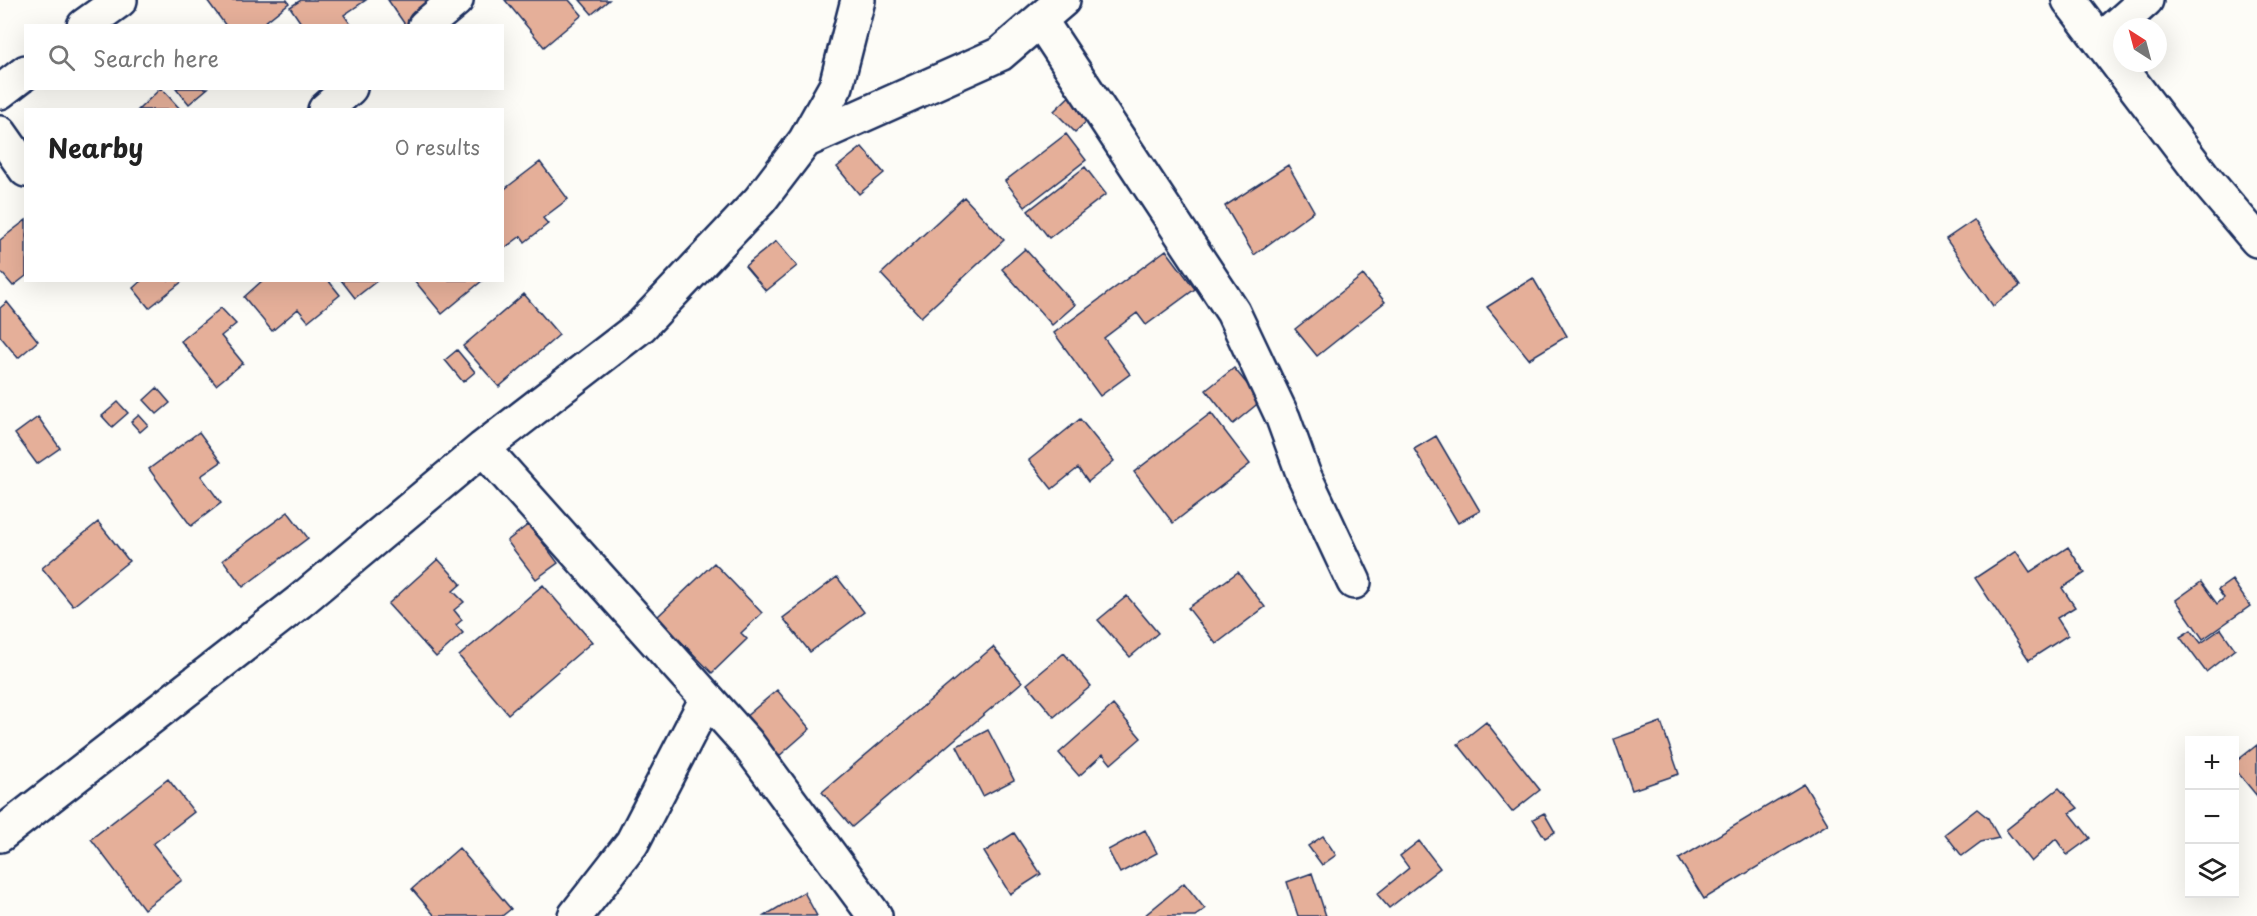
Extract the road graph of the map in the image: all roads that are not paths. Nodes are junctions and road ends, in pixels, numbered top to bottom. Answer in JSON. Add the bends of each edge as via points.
{"nodes":[{"id":1,"x":120,"y":0,"type":"edge"},
{"id":2,"x":456,"y":0,"type":"edge"},
{"id":3,"x":858,"y":0,"type":"edge"},
{"id":4,"x":2070,"y":0,"type":"edge"},
{"id":5,"x":2146,"y":0,"type":"edge"},
{"id":6,"x":1052,"y":10,"type":"edge"},
{"id":7,"x":87,"y":24,"type":"edge"},
{"id":8,"x":427,"y":24,"type":"edge"},
{"id":9,"x":2100,"y":41,"type":"junction"},
{"id":10,"x":24,"y":74,"type":"edge"},
{"id":11,"x":348,"y":90,"type":"edge"},
{"id":12,"x":0,"y":92,"type":"edge"},
{"id":13,"x":327,"y":108,"type":"edge"},
{"id":14,"x":0,"y":133,"type":"edge"},
{"id":15,"x":805,"y":141,"type":"junction"},
{"id":16,"x":24,"y":167,"type":"edge"},
{"id":17,"x":2257,"y":240,"type":"edge"},
{"id":18,"x":483,"y":448,"type":"junction"},
{"id":19,"x":1354,"y":582,"type":"dead end"},
{"id":20,"x":706,"y":700,"type":"junction"},
{"id":21,"x":0,"y":836,"type":"edge"},
{"id":22,"x":575,"y":916,"type":"edge"},
{"id":23,"x":875,"y":916,"type":"edge"}],
"edges":[{"from":1,"to":7,"type":"street"},
{"from":2,"to":8,"type":"street"},
{"from":3,"to":15,"type":"street","via":[[836,86]]},
{"from":4,"to":9,"type":"street"},
{"from":5,"to":9,"type":"street"},
{"from":6,"to":15,"type":"street","via":[[1000,54]]},
{"from":6,"to":19,"type":"street","via":[[1233,312]]},
{"from":9,"to":17,"type":"street"},
{"from":10,"to":12,"type":"street"},
{"from":11,"to":13,"type":"street"},
{"from":14,"to":16,"type":"street"},
{"from":15,"to":18,"type":"street","via":[[760,200],[641,326]]},
{"from":18,"to":20,"type":"street"},
{"from":18,"to":21,"type":"street","via":[[299,602]]},
{"from":20,"to":22,"type":"street","via":[[632,843]]},
{"from":20,"to":23,"type":"street","via":[[747,744]]}]}
